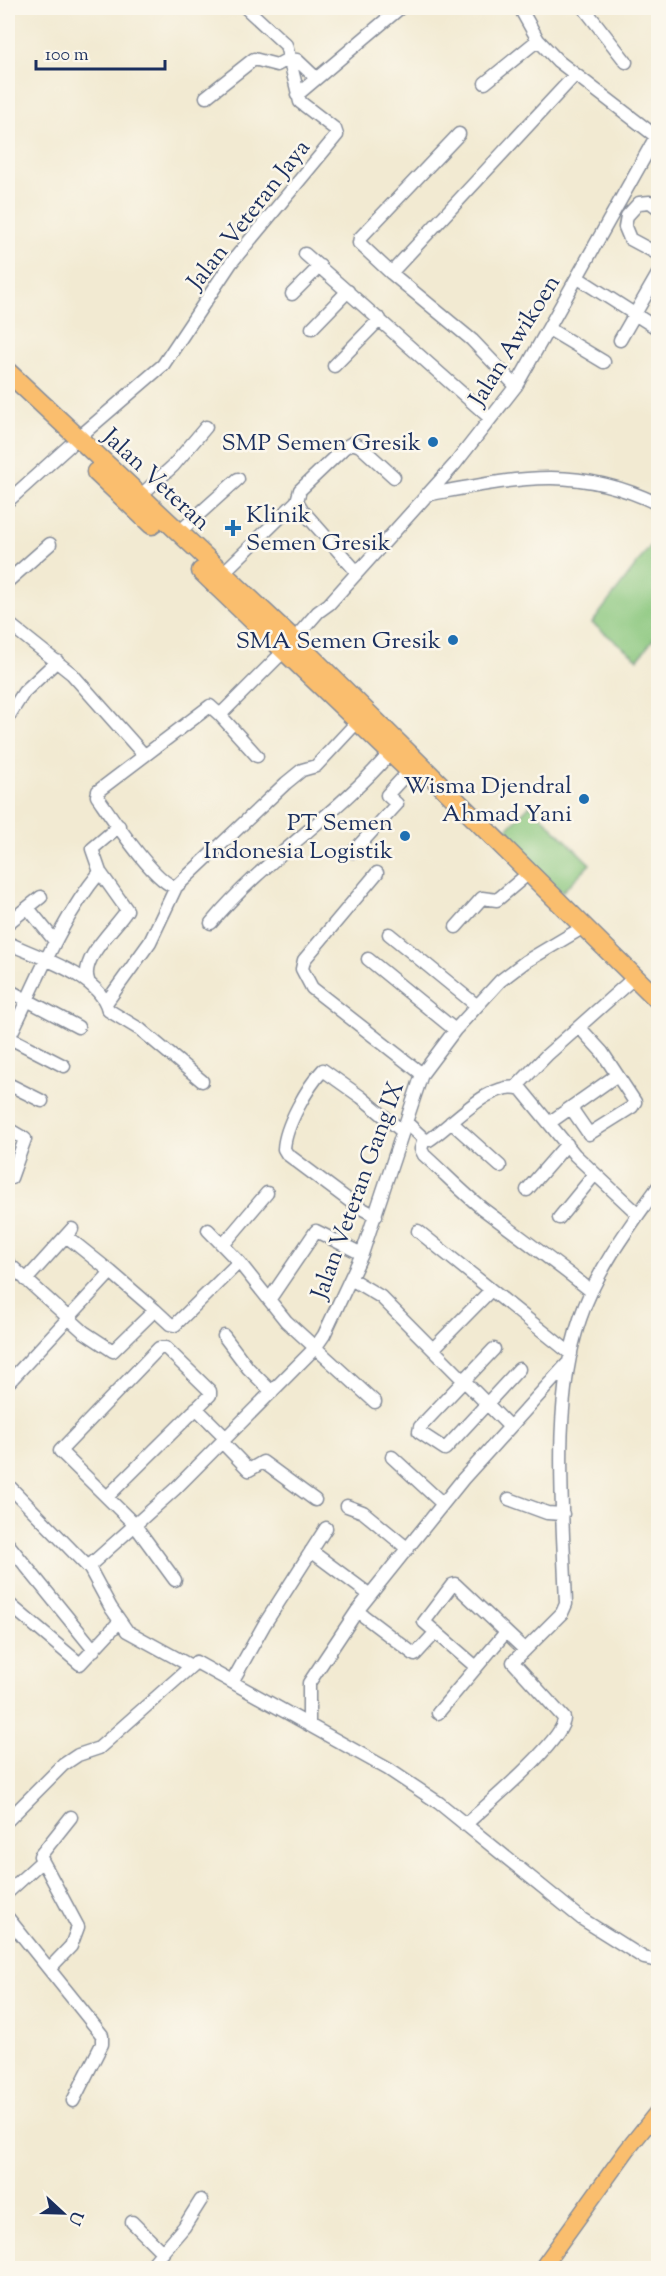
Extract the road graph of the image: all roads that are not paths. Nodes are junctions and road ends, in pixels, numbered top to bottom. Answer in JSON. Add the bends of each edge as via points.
{"nodes":[{"id":1,"x":246,"y":8,"type":"edge"},
{"id":2,"x":520,"y":8,"type":"edge"},
{"id":3,"x":584,"y":8,"type":"edge"},
{"id":4,"x":396,"y":9,"type":"edge"},
{"id":5,"x":538,"y":40,"type":"junction"},
{"id":6,"x":288,"y":59,"type":"junction"},
{"id":7,"x":626,"y":62,"type":"dead end"},
{"id":8,"x":575,"y":75,"type":"junction"},
{"id":9,"x":316,"y":78,"type":"junction"},
{"id":10,"x":485,"y":83,"type":"dead end"},
{"id":11,"x":297,"y":95,"type":"junction"},
{"id":12,"x":206,"y":97,"type":"dead end"},
{"id":13,"x":459,"y":134,"type":"dead end"},
{"id":14,"x":658,"y":136,"type":"edge"},
{"id":15,"x":658,"y":208,"type":"edge"},
{"id":16,"x":622,"y":213,"type":"junction"},
{"id":17,"x":305,"y":254,"type":"dead end"},
{"id":18,"x":658,"y":254,"type":"edge"},
{"id":19,"x":320,"y":266,"type":"junction"},
{"id":20,"x":391,"y":273,"type":"junction"},
{"id":21,"x":658,"y":274,"type":"edge"},
{"id":22,"x":578,"y":278,"type":"junction"},
{"id":23,"x":348,"y":291,"type":"junction"},
{"id":24,"x":292,"y":294,"type":"dead end"},
{"id":25,"x":635,"y":315,"type":"junction"},
{"id":26,"x":380,"y":319,"type":"junction"},
{"id":27,"x":312,"y":328,"type":"dead end"},
{"id":28,"x":549,"y":329,"type":"junction"},
{"id":29,"x":658,"y":329,"type":"edge"},
{"id":30,"x":620,"y":340,"type":"dead end"},
{"id":31,"x":604,"y":362,"type":"dead end"},
{"id":32,"x":334,"y":366,"type":"dead end"},
{"id":33,"x":8,"y":372,"type":"edge"},
{"id":34,"x":516,"y":386,"type":"junction"},
{"id":35,"x":8,"y":388,"type":"edge"},
{"id":36,"x":490,"y":418,"type":"junction"},
{"id":37,"x":206,"y":427,"type":"dead end"},
{"id":38,"x":74,"y":442,"type":"junction"},
{"id":39,"x":394,"y":477,"type":"dead end"},
{"id":40,"x":238,"y":479,"type":"dead end"},
{"id":41,"x":426,"y":495,"type":"junction"},
{"id":42,"x":140,"y":496,"type":"junction"},
{"id":43,"x":8,"y":501,"type":"edge"},
{"id":44,"x":297,"y":501,"type":"junction"},
{"id":45,"x":658,"y":504,"type":"edge"},
{"id":46,"x":178,"y":533,"type":"junction"},
{"id":47,"x":50,"y":544,"type":"dead end"},
{"id":48,"x":356,"y":571,"type":"junction"},
{"id":49,"x":222,"y":574,"type":"junction"},
{"id":50,"x":8,"y":581,"type":"edge"},
{"id":51,"x":8,"y":623,"type":"edge"},
{"id":52,"x":291,"y":647,"type":"junction"},
{"id":53,"x":57,"y":661,"type":"junction"},
{"id":54,"x":220,"y":715,"type":"junction"},
{"id":55,"x":8,"y":717,"type":"edge"},
{"id":56,"x":358,"y":721,"type":"junction"},
{"id":57,"x":390,"y":753,"type":"junction"},
{"id":58,"x":144,"y":755,"type":"junction"},
{"id":59,"x":257,"y":756,"type":"dead end"},
{"id":60,"x":409,"y":771,"type":"junction"},
{"id":61,"x":119,"y":826,"type":"junction"},
{"id":62,"x":353,"y":852,"type":"dead end"},
{"id":63,"x":100,"y":872,"type":"junction"},
{"id":64,"x":378,"y":873,"type":"dead end"},
{"id":65,"x":523,"y":878,"type":"junction"},
{"id":66,"x":176,"y":887,"type":"junction"},
{"id":67,"x":41,"y":897,"type":"dead end"},
{"id":68,"x":28,"y":908,"type":"junction"},
{"id":69,"x":8,"y":923,"type":"edge"},
{"id":70,"x":211,"y":924,"type":"dead end"},
{"id":71,"x":456,"y":927,"type":"dead end"},
{"id":72,"x":577,"y":931,"type":"junction"},
{"id":73,"x":388,"y":934,"type":"dead end"},
{"id":74,"x":54,"y":940,"type":"junction"},
{"id":75,"x":8,"y":943,"type":"edge"},
{"id":76,"x":45,"y":959,"type":"junction"},
{"id":77,"x":368,"y":959,"type":"dead end"},
{"id":78,"x":88,"y":980,"type":"junction"},
{"id":79,"x":628,"y":983,"type":"junction"},
{"id":80,"x":8,"y":990,"type":"edge"},
{"id":81,"x":28,"y":1000,"type":"junction"},
{"id":82,"x":658,"y":1000,"type":"edge"},
{"id":83,"x":106,"y":1003,"type":"junction"},
{"id":84,"x":476,"y":1005,"type":"junction"},
{"id":85,"x":658,"y":1014,"type":"edge"},
{"id":86,"x":78,"y":1027,"type":"dead end"},
{"id":87,"x":580,"y":1028,"type":"junction"},
{"id":88,"x":455,"y":1030,"type":"junction"},
{"id":89,"x":8,"y":1038,"type":"edge"},
{"id":90,"x":64,"y":1066,"type":"dead end"},
{"id":91,"x":422,"y":1074,"type":"junction"},
{"id":92,"x":617,"y":1075,"type":"junction"},
{"id":93,"x":202,"y":1081,"type":"dead end"},
{"id":94,"x":8,"y":1084,"type":"edge"},
{"id":95,"x":516,"y":1087,"type":"junction"},
{"id":96,"x":42,"y":1101,"type":"dead end"},
{"id":97,"x":571,"y":1108,"type":"junction"},
{"id":98,"x":451,"y":1122,"type":"junction"},
{"id":99,"x":549,"y":1123,"type":"junction"},
{"id":100,"x":405,"y":1127,"type":"junction"},
{"id":101,"x":8,"y":1129,"type":"edge"},
{"id":102,"x":424,"y":1139,"type":"junction"},
{"id":103,"x":567,"y":1144,"type":"junction"},
{"id":104,"x":500,"y":1166,"type":"dead end"},
{"id":105,"x":595,"y":1174,"type":"junction"},
{"id":106,"x":8,"y":1180,"type":"edge"},
{"id":107,"x":658,"y":1186,"type":"edge"},
{"id":108,"x":527,"y":1190,"type":"dead end"},
{"id":109,"x":267,"y":1193,"type":"dead end"},
{"id":110,"x":638,"y":1214,"type":"junction"},
{"id":111,"x":376,"y":1216,"type":"junction"},
{"id":112,"x":559,"y":1218,"type":"dead end"},
{"id":113,"x":208,"y":1230,"type":"dead end"},
{"id":114,"x":418,"y":1231,"type":"dead end"},
{"id":115,"x":223,"y":1245,"type":"junction"},
{"id":116,"x":362,"y":1254,"type":"junction"},
{"id":117,"x":239,"y":1262,"type":"junction"},
{"id":118,"x":8,"y":1265,"type":"edge"},
{"id":119,"x":111,"y":1272,"type":"junction"},
{"id":120,"x":351,"y":1279,"type":"junction"},
{"id":121,"x":27,"y":1280,"type":"junction"},
{"id":122,"x":490,"y":1290,"type":"junction"},
{"id":123,"x":591,"y":1291,"type":"junction"},
{"id":124,"x":269,"y":1300,"type":"junction"},
{"id":125,"x":155,"y":1310,"type":"junction"},
{"id":126,"x":68,"y":1317,"type":"junction"},
{"id":127,"x":224,"y":1336,"type":"dead end"},
{"id":128,"x":315,"y":1348,"type":"junction"},
{"id":129,"x":433,"y":1349,"type":"junction"},
{"id":130,"x":494,"y":1349,"type":"dead end"},
{"id":131,"x":569,"y":1359,"type":"junction"},
{"id":132,"x":519,"y":1369,"type":"dead end"},
{"id":133,"x":10,"y":1381,"type":"dead end"},
{"id":134,"x":464,"y":1381,"type":"junction"},
{"id":135,"x":272,"y":1392,"type":"junction"},
{"id":136,"x":375,"y":1402,"type":"dead end"},
{"id":137,"x":487,"y":1404,"type":"junction"},
{"id":138,"x":196,"y":1408,"type":"junction"},
{"id":139,"x":509,"y":1426,"type":"junction"},
{"id":140,"x":224,"y":1440,"type":"junction"},
{"id":141,"x":392,"y":1457,"type":"dead end"},
{"id":142,"x":8,"y":1485,"type":"edge"},
{"id":143,"x":107,"y":1497,"type":"junction"},
{"id":144,"x":509,"y":1499,"type":"dead end"},
{"id":145,"x":315,"y":1500,"type":"dead end"},
{"id":146,"x":443,"y":1504,"type":"junction"},
{"id":147,"x":347,"y":1506,"type":"dead end"},
{"id":148,"x":563,"y":1514,"type":"junction"},
{"id":149,"x":135,"y":1524,"type":"junction"},
{"id":150,"x":326,"y":1528,"type":"dead end"},
{"id":151,"x":8,"y":1544,"type":"edge"},
{"id":152,"x":408,"y":1549,"type":"junction"},
{"id":153,"x":311,"y":1551,"type":"junction"},
{"id":154,"x":88,"y":1567,"type":"junction"},
{"id":155,"x":176,"y":1580,"type":"dead end"},
{"id":156,"x":370,"y":1595,"type":"junction"},
{"id":157,"x":8,"y":1603,"type":"edge"},
{"id":158,"x":357,"y":1611,"type":"junction"},
{"id":159,"x":120,"y":1621,"type":"junction"},
{"id":160,"x":436,"y":1632,"type":"junction"},
{"id":161,"x":506,"y":1632,"type":"junction"},
{"id":162,"x":94,"y":1650,"type":"junction"},
{"id":163,"x":525,"y":1650,"type":"junction"},
{"id":164,"x":191,"y":1666,"type":"junction"},
{"id":165,"x":475,"y":1666,"type":"junction"},
{"id":166,"x":232,"y":1682,"type":"junction"},
{"id":167,"x":438,"y":1713,"type":"dead end"},
{"id":168,"x":309,"y":1725,"type":"junction"},
{"id":169,"x":70,"y":1816,"type":"dead end"},
{"id":170,"x":8,"y":1820,"type":"edge"},
{"id":171,"x":465,"y":1825,"type":"junction"},
{"id":172,"x":42,"y":1861,"type":"junction"},
{"id":173,"x":8,"y":1892,"type":"edge"},
{"id":174,"x":8,"y":1918,"type":"edge"},
{"id":175,"x":658,"y":1961,"type":"edge"},
{"id":176,"x":48,"y":1969,"type":"junction"},
{"id":177,"x":73,"y":2101,"type":"dead end"},
{"id":178,"x":658,"y":2111,"type":"edge"},
{"id":179,"x":201,"y":2200,"type":"dead end"},
{"id":180,"x":132,"y":2222,"type":"dead end"},
{"id":181,"x":163,"y":2253,"type":"junction"},
{"id":182,"x":149,"y":2268,"type":"edge"},
{"id":183,"x":542,"y":2268,"type":"edge"}],
"edges":[{"from":1,"to":6,"type":"street","name":"Jalan Veteran Jaya","via":[[286,45]]},
{"from":2,"to":5,"type":"street"},
{"from":3,"to":7,"type":"street"},
{"from":4,"to":9,"type":"street"},
{"from":5,"to":8,"type":"street"},
{"from":5,"to":10,"type":"street"},
{"from":6,"to":9,"type":"street","via":[[302,62]]},
{"from":6,"to":11,"type":"street","name":"Jalan Veteran Jaya"},
{"from":6,"to":12,"type":"street","via":[[277,65],[254,59]]},
{"from":8,"to":14,"type":"street"},
{"from":8,"to":20,"type":"street"},
{"from":9,"to":11,"type":"street"},
{"from":11,"to":38,"type":"street","name":"Jalan Veteran Jaya","via":[[308,110],[336,130],[336,138],[231,262],[164,365]]},
{"from":13,"to":20,"type":"street","via":[[360,238],[359,244]]},
{"from":14,"to":16,"type":"street","name":"Jalan Awikoen"},
{"from":15,"to":16,"type":"street","via":[[650,202],[639,203]]},
{"from":16,"to":18,"type":"street","via":[[627,236]]},
{"from":16,"to":22,"type":"street","name":"Jalan Awikoen"},
{"from":17,"to":19,"type":"street"},
{"from":19,"to":23,"type":"street"},
{"from":19,"to":24,"type":"street"},
{"from":20,"to":34,"type":"street","via":[[472,340]]},
{"from":21,"to":25,"type":"street"},
{"from":22,"to":25,"type":"street"},
{"from":22,"to":28,"type":"street","name":"Jalan Awikoen"},
{"from":23,"to":26,"type":"street"},
{"from":23,"to":27,"type":"street"},
{"from":25,"to":29,"type":"street"},
{"from":25,"to":30,"type":"street"},
{"from":26,"to":32,"type":"street"},
{"from":26,"to":36,"type":"street"},
{"from":28,"to":31,"type":"street"},
{"from":28,"to":34,"type":"street","name":"Jalan Awikoen"},
{"from":33,"to":38,"type":"highway","name":"Jalan Veteran"},
{"from":34,"to":36,"type":"street","name":"Jalan Awikoen"},
{"from":35,"to":38,"type":"highway","name":"Jalan Veteran"},
{"from":36,"to":41,"type":"street","name":"Jalan Awikoen"},
{"from":37,"to":42,"type":"street","via":[[173,466]]},
{"from":38,"to":42,"type":"highway","name":"Jalan Veteran"},
{"from":38,"to":43,"type":"street","name":"Jalan Veteran Jaya"},
{"from":38,"to":52,"type":"highway","name":"Jalan Veteran"},
{"from":39,"to":44,"type":"street","via":[[352,443],[300,490]]},
{"from":40,"to":46,"type":"street"},
{"from":41,"to":45,"type":"street","via":[[504,479],[562,477],[599,483]]},
{"from":41,"to":48,"type":"street","name":"Jalan Awikoen"},
{"from":42,"to":46,"type":"highway","name":"Jalan Veteran"},
{"from":44,"to":48,"type":"street"},
{"from":44,"to":49,"type":"street"},
{"from":46,"to":49,"type":"highway","name":"Jalan Veteran"},
{"from":47,"to":50,"type":"street"},
{"from":48,"to":52,"type":"street","name":"Jalan Awikoen"},
{"from":49,"to":52,"type":"highway","name":"Jalan Veteran"},
{"from":51,"to":53,"type":"street"},
{"from":52,"to":54,"type":"street","name":"Jalan Awikoen"},
{"from":52,"to":56,"type":"highway","name":"Jalan Veteran"},
{"from":52,"to":82,"type":"highway","name":"Jalan Veteran"},
{"from":53,"to":55,"type":"street","via":[[24,692]]},
{"from":53,"to":58,"type":"street"},
{"from":54,"to":58,"type":"street","via":[[210,706]]},
{"from":54,"to":59,"type":"street"},
{"from":56,"to":57,"type":"highway","name":"Jalan Veteran"},
{"from":56,"to":66,"type":"street","via":[[316,766],[302,770]]},
{"from":57,"to":60,"type":"highway","name":"Jalan Veteran"},
{"from":57,"to":70,"type":"street","via":[[346,799],[239,891]]},
{"from":58,"to":61,"type":"street","via":[[98,791],[97,796]]},
{"from":60,"to":62,"type":"street","via":[[387,795],[397,804]]},
{"from":60,"to":65,"type":"highway","name":"Jalan Veteran"},
{"from":61,"to":63,"type":"street","via":[[91,851]]},
{"from":61,"to":66,"type":"street","via":[[152,871]]},
{"from":63,"to":74,"type":"street"},
{"from":63,"to":78,"type":"street","via":[[127,910],[90,959],[85,972]]},
{"from":64,"to":91,"type":"street","via":[[304,960],[302,969],[312,988]]},
{"from":65,"to":71,"type":"street","via":[[497,900],[482,898]]},
{"from":65,"to":72,"type":"highway","name":"Jalan Veteran"},
{"from":66,"to":83,"type":"street","via":[[150,942]]},
{"from":67,"to":68,"type":"street"},
{"from":68,"to":69,"type":"street"},
{"from":68,"to":74,"type":"street"},
{"from":72,"to":79,"type":"highway","name":"Jalan Veteran"},
{"from":72,"to":84,"type":"street","name":"Jalan Veteran Gang IX","via":[[511,972]]},
{"from":73,"to":84,"type":"street"},
{"from":74,"to":76,"type":"street"},
{"from":75,"to":76,"type":"street"},
{"from":76,"to":78,"type":"street"},
{"from":76,"to":81,"type":"street"},
{"from":77,"to":88,"type":"street"},
{"from":78,"to":83,"type":"street"},
{"from":79,"to":85,"type":"highway","name":"Jalan Veteran"},
{"from":79,"to":87,"type":"street"},
{"from":80,"to":81,"type":"street"},
{"from":81,"to":86,"type":"street"},
{"from":81,"to":89,"type":"street"},
{"from":83,"to":93,"type":"street","via":[[108,1010],[141,1030]]},
{"from":84,"to":88,"type":"street","name":"Jalan Veteran Gang IX"},
{"from":87,"to":92,"type":"street"},
{"from":87,"to":95,"type":"street"},
{"from":88,"to":91,"type":"street","name":"Jalan Veteran Gang IX"},
{"from":89,"to":90,"type":"street"},
{"from":91,"to":100,"type":"street","name":"Jalan Veteran Gang IX"},
{"from":92,"to":97,"type":"street"},
{"from":92,"to":97,"type":"street","via":[[634,1098],[632,1107],[589,1134]]},
{"from":94,"to":96,"type":"street"},
{"from":95,"to":98,"type":"street","via":[[482,1098]]},
{"from":95,"to":99,"type":"street"},
{"from":97,"to":99,"type":"street"},
{"from":98,"to":102,"type":"street","via":[[429,1140]]},
{"from":98,"to":104,"type":"street"},
{"from":99,"to":103,"type":"street"},
{"from":100,"to":102,"type":"street"},
{"from":100,"to":111,"type":"street","name":"Jalan Veteran Gang IX"},
{"from":100,"to":111,"type":"street","via":[[323,1070],[293,1117],[284,1142],[287,1154]]},
{"from":101,"to":106,"type":"street","via":[[25,1139]]},
{"from":102,"to":123,"type":"street","via":[[424,1155],[484,1209]]},
{"from":103,"to":105,"type":"street"},
{"from":103,"to":108,"type":"street"},
{"from":105,"to":110,"type":"street"},
{"from":105,"to":112,"type":"street"},
{"from":107,"to":110,"type":"street"},
{"from":109,"to":115,"type":"street"},
{"from":110,"to":123,"type":"street"},
{"from":111,"to":116,"type":"street","name":"Jalan Veteran Gang IX"},
{"from":113,"to":115,"type":"street"},
{"from":114,"to":122,"type":"street"},
{"from":115,"to":117,"type":"street"},
{"from":116,"to":120,"type":"street","name":"Jalan Veteran Gang IX"},
{"from":116,"to":124,"type":"street","via":[[316,1231]]},
{"from":117,"to":124,"type":"street"},
{"from":117,"to":125,"type":"street","via":[[175,1325]]},
{"from":118,"to":121,"type":"street"},
{"from":119,"to":121,"type":"street","via":[[69,1232]]},
{"from":119,"to":125,"type":"street"},
{"from":119,"to":126,"type":"street"},
{"from":120,"to":128,"type":"street","name":"Jalan Veteran Gang IX"},
{"from":120,"to":129,"type":"street","via":[[381,1297]]},
{"from":121,"to":126,"type":"street"},
{"from":122,"to":129,"type":"street"},
{"from":122,"to":131,"type":"street"},
{"from":123,"to":131,"type":"street"},
{"from":124,"to":128,"type":"street"},
{"from":125,"to":126,"type":"street","via":[[113,1351]]},
{"from":126,"to":133,"type":"street"},
{"from":127,"to":135,"type":"street"},
{"from":128,"to":135,"type":"street","name":"Jalan Veteran Gang IX"},
{"from":128,"to":136,"type":"street"},
{"from":129,"to":134,"type":"street"},
{"from":130,"to":134,"type":"street"},
{"from":131,"to":139,"type":"street"},
{"from":131,"to":148,"type":"street","via":[[562,1458]]},
{"from":132,"to":137,"type":"street"},
{"from":134,"to":137,"type":"street"},
{"from":134,"to":137,"type":"street","via":[[419,1432],[445,1449]]},
{"from":135,"to":140,"type":"street","name":"Jalan Veteran Gang IX"},
{"from":137,"to":139,"type":"street"},
{"from":138,"to":140,"type":"street"},
{"from":138,"to":143,"type":"street"},
{"from":138,"to":143,"type":"street","via":[[210,1391],[166,1347],[159,1348],[60,1449],[60,1454]]},
{"from":139,"to":146,"type":"street"},
{"from":140,"to":145,"type":"street","via":[[249,1470],[263,1462]]},
{"from":140,"to":149,"type":"street","name":"Jalan Veteran Gang IX"},
{"from":141,"to":146,"type":"street"},
{"from":142,"to":154,"type":"street"},
{"from":143,"to":149,"type":"street"},
{"from":144,"to":148,"type":"street","via":[[547,1513]]},
{"from":146,"to":152,"type":"street"},
{"from":147,"to":152,"type":"street","via":[[363,1512]]},
{"from":148,"to":163,"type":"street","via":[[566,1604],[562,1613]]},
{"from":149,"to":154,"type":"street","name":"Jalan Veteran Gang IX"},
{"from":149,"to":155,"type":"street"},
{"from":150,"to":153,"type":"street"},
{"from":151,"to":162,"type":"street"},
{"from":152,"to":156,"type":"street"},
{"from":153,"to":156,"type":"street"},
{"from":153,"to":166,"type":"street"},
{"from":154,"to":159,"type":"street"},
{"from":156,"to":158,"type":"street"},
{"from":157,"to":162,"type":"street","via":[[77,1663],[81,1664]]},
{"from":158,"to":160,"type":"street","via":[[415,1655]]},
{"from":158,"to":168,"type":"street","via":[[308,1685]]},
{"from":159,"to":162,"type":"street"},
{"from":159,"to":164,"type":"street","via":[[138,1639]]},
{"from":160,"to":161,"type":"street","via":[[424,1622],[454,1584]]},
{"from":160,"to":165,"type":"street"},
{"from":161,"to":163,"type":"street"},
{"from":161,"to":165,"type":"street"},
{"from":163,"to":171,"type":"street","via":[[513,1664],[564,1718],[564,1724],[546,1749]]},
{"from":164,"to":166,"type":"street","via":[[196,1662]]},
{"from":164,"to":170,"type":"street","via":[[99,1748],[63,1765]]},
{"from":165,"to":167,"type":"street"},
{"from":166,"to":168,"type":"street"},
{"from":168,"to":171,"type":"street","via":[[388,1769]]},
{"from":169,"to":172,"type":"street","via":[[43,1850]]},
{"from":171,"to":175,"type":"street","via":[[582,1919],[644,1958]]},
{"from":172,"to":173,"type":"street"},
{"from":172,"to":176,"type":"street","via":[[78,1927],[71,1946]]},
{"from":174,"to":176,"type":"street"},
{"from":176,"to":177,"type":"street","via":[[102,2038]]},
{"from":178,"to":183,"type":"main road"},
{"from":179,"to":181,"type":"street"},
{"from":180,"to":181,"type":"street"},
{"from":181,"to":182,"type":"street"}]}
